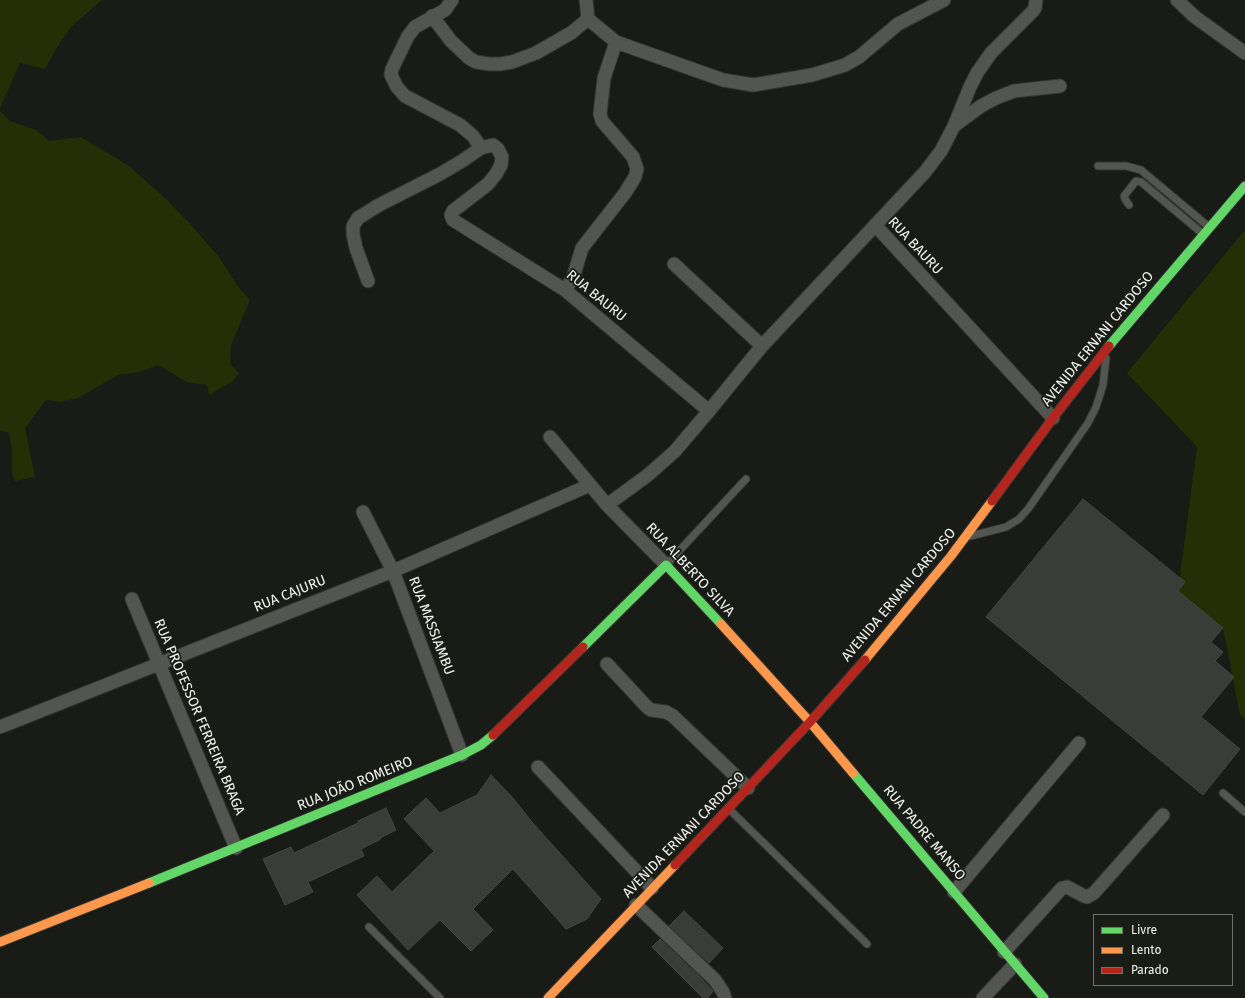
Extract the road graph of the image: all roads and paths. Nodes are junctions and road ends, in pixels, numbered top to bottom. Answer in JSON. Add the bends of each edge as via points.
{"nodes":[{"id":1,"x":452,"y":0,"type":"edge"},
{"id":2,"x":586,"y":0,"type":"edge"},
{"id":3,"x":944,"y":0,"type":"edge"},
{"id":4,"x":1036,"y":0,"type":"edge"},
{"id":5,"x":1177,"y":0,"type":"edge"},
{"id":6,"x":432,"y":16,"type":"junction"},
{"id":7,"x":588,"y":20,"type":"junction"},
{"id":8,"x":616,"y":42,"type":"junction"},
{"id":9,"x":1245,"y":53,"type":"edge"},
{"id":10,"x":1060,"y":86,"type":"dead end"},
{"id":11,"x":954,"y":126,"type":"junction"},
{"id":12,"x":481,"y":148,"type":"junction"},
{"id":13,"x":1098,"y":166,"type":"dead end"},
{"id":14,"x":1245,"y":186,"type":"edge"},
{"id":15,"x":1129,"y":204,"type":"dead end"},
{"id":16,"x":875,"y":225,"type":"junction"},
{"id":17,"x":1206,"y":230,"type":"junction"},
{"id":18,"x":674,"y":264,"type":"dead end"},
{"id":19,"x":368,"y":281,"type":"dead end"},
{"id":20,"x":566,"y":290,"type":"junction"},
{"id":21,"x":762,"y":346,"type":"junction"},
{"id":22,"x":1107,"y":348,"type":"junction"},
{"id":23,"x":709,"y":411,"type":"junction"},
{"id":24,"x":1053,"y":418,"type":"junction"},
{"id":25,"x":550,"y":437,"type":"dead end"},
{"id":26,"x":746,"y":479,"type":"dead end"},
{"id":27,"x":590,"y":485,"type":"junction"},
{"id":28,"x":607,"y":505,"type":"junction"},
{"id":29,"x":363,"y":512,"type":"dead end"},
{"id":30,"x":965,"y":538,"type":"junction"},
{"id":31,"x":666,"y":565,"type":"junction"},
{"id":32,"x":393,"y":571,"type":"junction"},
{"id":33,"x":132,"y":599,"type":"dead end"},
{"id":34,"x":159,"y":663,"type":"junction"},
{"id":35,"x":607,"y":664,"type":"dead end"},
{"id":36,"x":810,"y":722,"type":"junction"},
{"id":37,"x":0,"y":727,"type":"edge"},
{"id":38,"x":1079,"y":743,"type":"dead end"},
{"id":39,"x":462,"y":755,"type":"junction"},
{"id":40,"x":538,"y":767,"type":"dead end"},
{"id":41,"x":748,"y":788,"type":"junction"},
{"id":42,"x":1223,"y":793,"type":"dead end"},
{"id":43,"x":728,"y":808,"type":"junction"},
{"id":44,"x":1245,"y":812,"type":"edge"},
{"id":45,"x":1163,"y":814,"type":"dead end"},
{"id":46,"x":236,"y":848,"type":"junction"},
{"id":47,"x":652,"y":888,"type":"junction"},
{"id":48,"x":954,"y":892,"type":"junction"},
{"id":49,"x":636,"y":905,"type":"junction"},
{"id":50,"x":369,"y":927,"type":"dead end"},
{"id":51,"x":0,"y":942,"type":"edge"},
{"id":52,"x":867,"y":944,"type":"dead end"},
{"id":53,"x":1004,"y":952,"type":"junction"},
{"id":54,"x":1015,"y":964,"type":"junction"},
{"id":55,"x":440,"y":998,"type":"edge"},
{"id":56,"x":548,"y":998,"type":"edge"},
{"id":57,"x":725,"y":998,"type":"edge"},
{"id":58,"x":983,"y":998,"type":"edge"},
{"id":59,"x":1044,"y":998,"type":"edge"}],
"edges":[{"from":1,"to":6,"type":"street","via":[[445,10]]},
{"from":2,"to":7,"type":"street"},
{"from":3,"to":8,"type":"street","via":[[898,24],[859,57],[844,65],[812,75],[753,85],[723,80]]},
{"from":4,"to":11,"type":"street","via":[[1033,11],[984,62],[970,87]]},
{"from":5,"to":9,"type":"street","via":[[1195,17]]},
{"from":6,"to":7,"type":"street","via":[[451,41],[465,54],[476,62],[489,64],[512,62],[536,53],[556,43]]},
{"from":6,"to":12,"type":"street","via":[[415,27],[408,36],[392,69],[392,80],[405,96],[467,130]]},
{"from":7,"to":8,"type":"street"},
{"from":8,"to":20,"type":"street","via":[[603,82],[600,114],[602,121],[633,157],[637,169],[625,193],[582,248],[574,278]]},
{"from":10,"to":11,"type":"street","via":[[1014,91],[981,106]]},
{"from":11,"to":16,"type":"street","via":[[941,151]]},
{"from":12,"to":19,"type":"street","via":[[440,174],[358,218],[353,226],[353,234]]},
{"from":12,"to":20,"type":"street","name":"RUA BAURU","via":[[495,146],[502,156],[501,165],[493,178],[452,211],[453,220]]},
{"from":13,"to":17,"type":"lane","via":[[1126,166],[1140,170]]},
{"from":14,"to":17,"type":"street","name":"AVENIDA ERNANI CARDOSO"},
{"from":15,"to":17,"type":"lane","via":[[1124,196],[1136,181],[1141,182]]},
{"from":16,"to":21,"type":"street","name":"RUA BAURU"},
{"from":16,"to":24,"type":"street","name":"RUA BAURU"},
{"from":17,"to":22,"type":"street","name":"AVENIDA ERNANI CARDOSO"},
{"from":18,"to":21,"type":"street"},
{"from":20,"to":23,"type":"street","name":"RUA BAURU"},
{"from":21,"to":23,"type":"street","name":"RUA BAURU"},
{"from":22,"to":24,"type":"street","name":"AVENIDA ERNANI CARDOSO"},
{"from":22,"to":30,"type":"lane","via":[[1103,385],[1096,407],[1088,423],[1028,509],[1019,519],[1006,527]]},
{"from":23,"to":28,"type":"street","name":"RUA BAURU","via":[[662,463]]},
{"from":24,"to":30,"type":"street","name":"AVENIDA ERNANI CARDOSO"},
{"from":25,"to":27,"type":"street","name":"RUA ALBERTO SILVA"},
{"from":26,"to":31,"type":"lane"},
{"from":27,"to":28,"type":"street","name":"RUA ALBERTO SILVA"},
{"from":27,"to":32,"type":"street","name":"RUA CAJURU"},
{"from":28,"to":31,"type":"street","name":"RUA ALBERTO SILVA"},
{"from":29,"to":32,"type":"street","name":"RUA MASSIAMBU"},
{"from":30,"to":36,"type":"street","name":"AVENIDA ERNANI CARDOSO"},
{"from":31,"to":36,"type":"street","name":"RUA ALBERTO SILVA"},
{"from":31,"to":39,"type":"street","name":"RUA JOÃO ROMEIRO","via":[[495,733],[481,745]]},
{"from":32,"to":34,"type":"street","name":"RUA CAJURU"},
{"from":32,"to":39,"type":"street","name":"RUA MASSIAMBU"},
{"from":33,"to":34,"type":"street","name":"RUA PROFESSOR FERREIRA BRAGA"},
{"from":34,"to":37,"type":"street","name":"RUA CAJURU"},
{"from":34,"to":46,"type":"street","name":"RUA PROFESSOR FERREIRA BRAGA"},
{"from":35,"to":41,"type":"street","via":[[647,707],[673,716]]},
{"from":36,"to":41,"type":"street","name":"AVENIDA ERNANI CARDOSO"},
{"from":36,"to":48,"type":"street","name":"RUA PADRE MANSO"},
{"from":38,"to":48,"type":"street"},
{"from":39,"to":46,"type":"street","name":"RUA JOÃO ROMEIRO"},
{"from":40,"to":47,"type":"street"},
{"from":41,"to":43,"type":"street","name":"AVENIDA ERNANI CARDOSO"},
{"from":42,"to":44,"type":"lane"},
{"from":43,"to":47,"type":"street","name":"AVENIDA ERNANI CARDOSO"},
{"from":43,"to":52,"type":"lane"},
{"from":45,"to":53,"type":"street","via":[[1094,893],[1087,897],[1067,887],[1062,888]]},
{"from":46,"to":51,"type":"street","name":"RUA JOÃO ROMEIRO"},
{"from":47,"to":49,"type":"street","name":"AVENIDA ERNANI CARDOSO"},
{"from":48,"to":53,"type":"street","name":"RUA PADRE MANSO"},
{"from":49,"to":56,"type":"street","name":"AVENIDA ERNANI CARDOSO"},
{"from":49,"to":57,"type":"street","via":[[715,980]]},
{"from":50,"to":55,"type":"lane"},
{"from":53,"to":54,"type":"street","name":"RUA PADRE MANSO"},
{"from":54,"to":58,"type":"street"},
{"from":54,"to":59,"type":"street","name":"RUA PADRE MANSO"}]}
